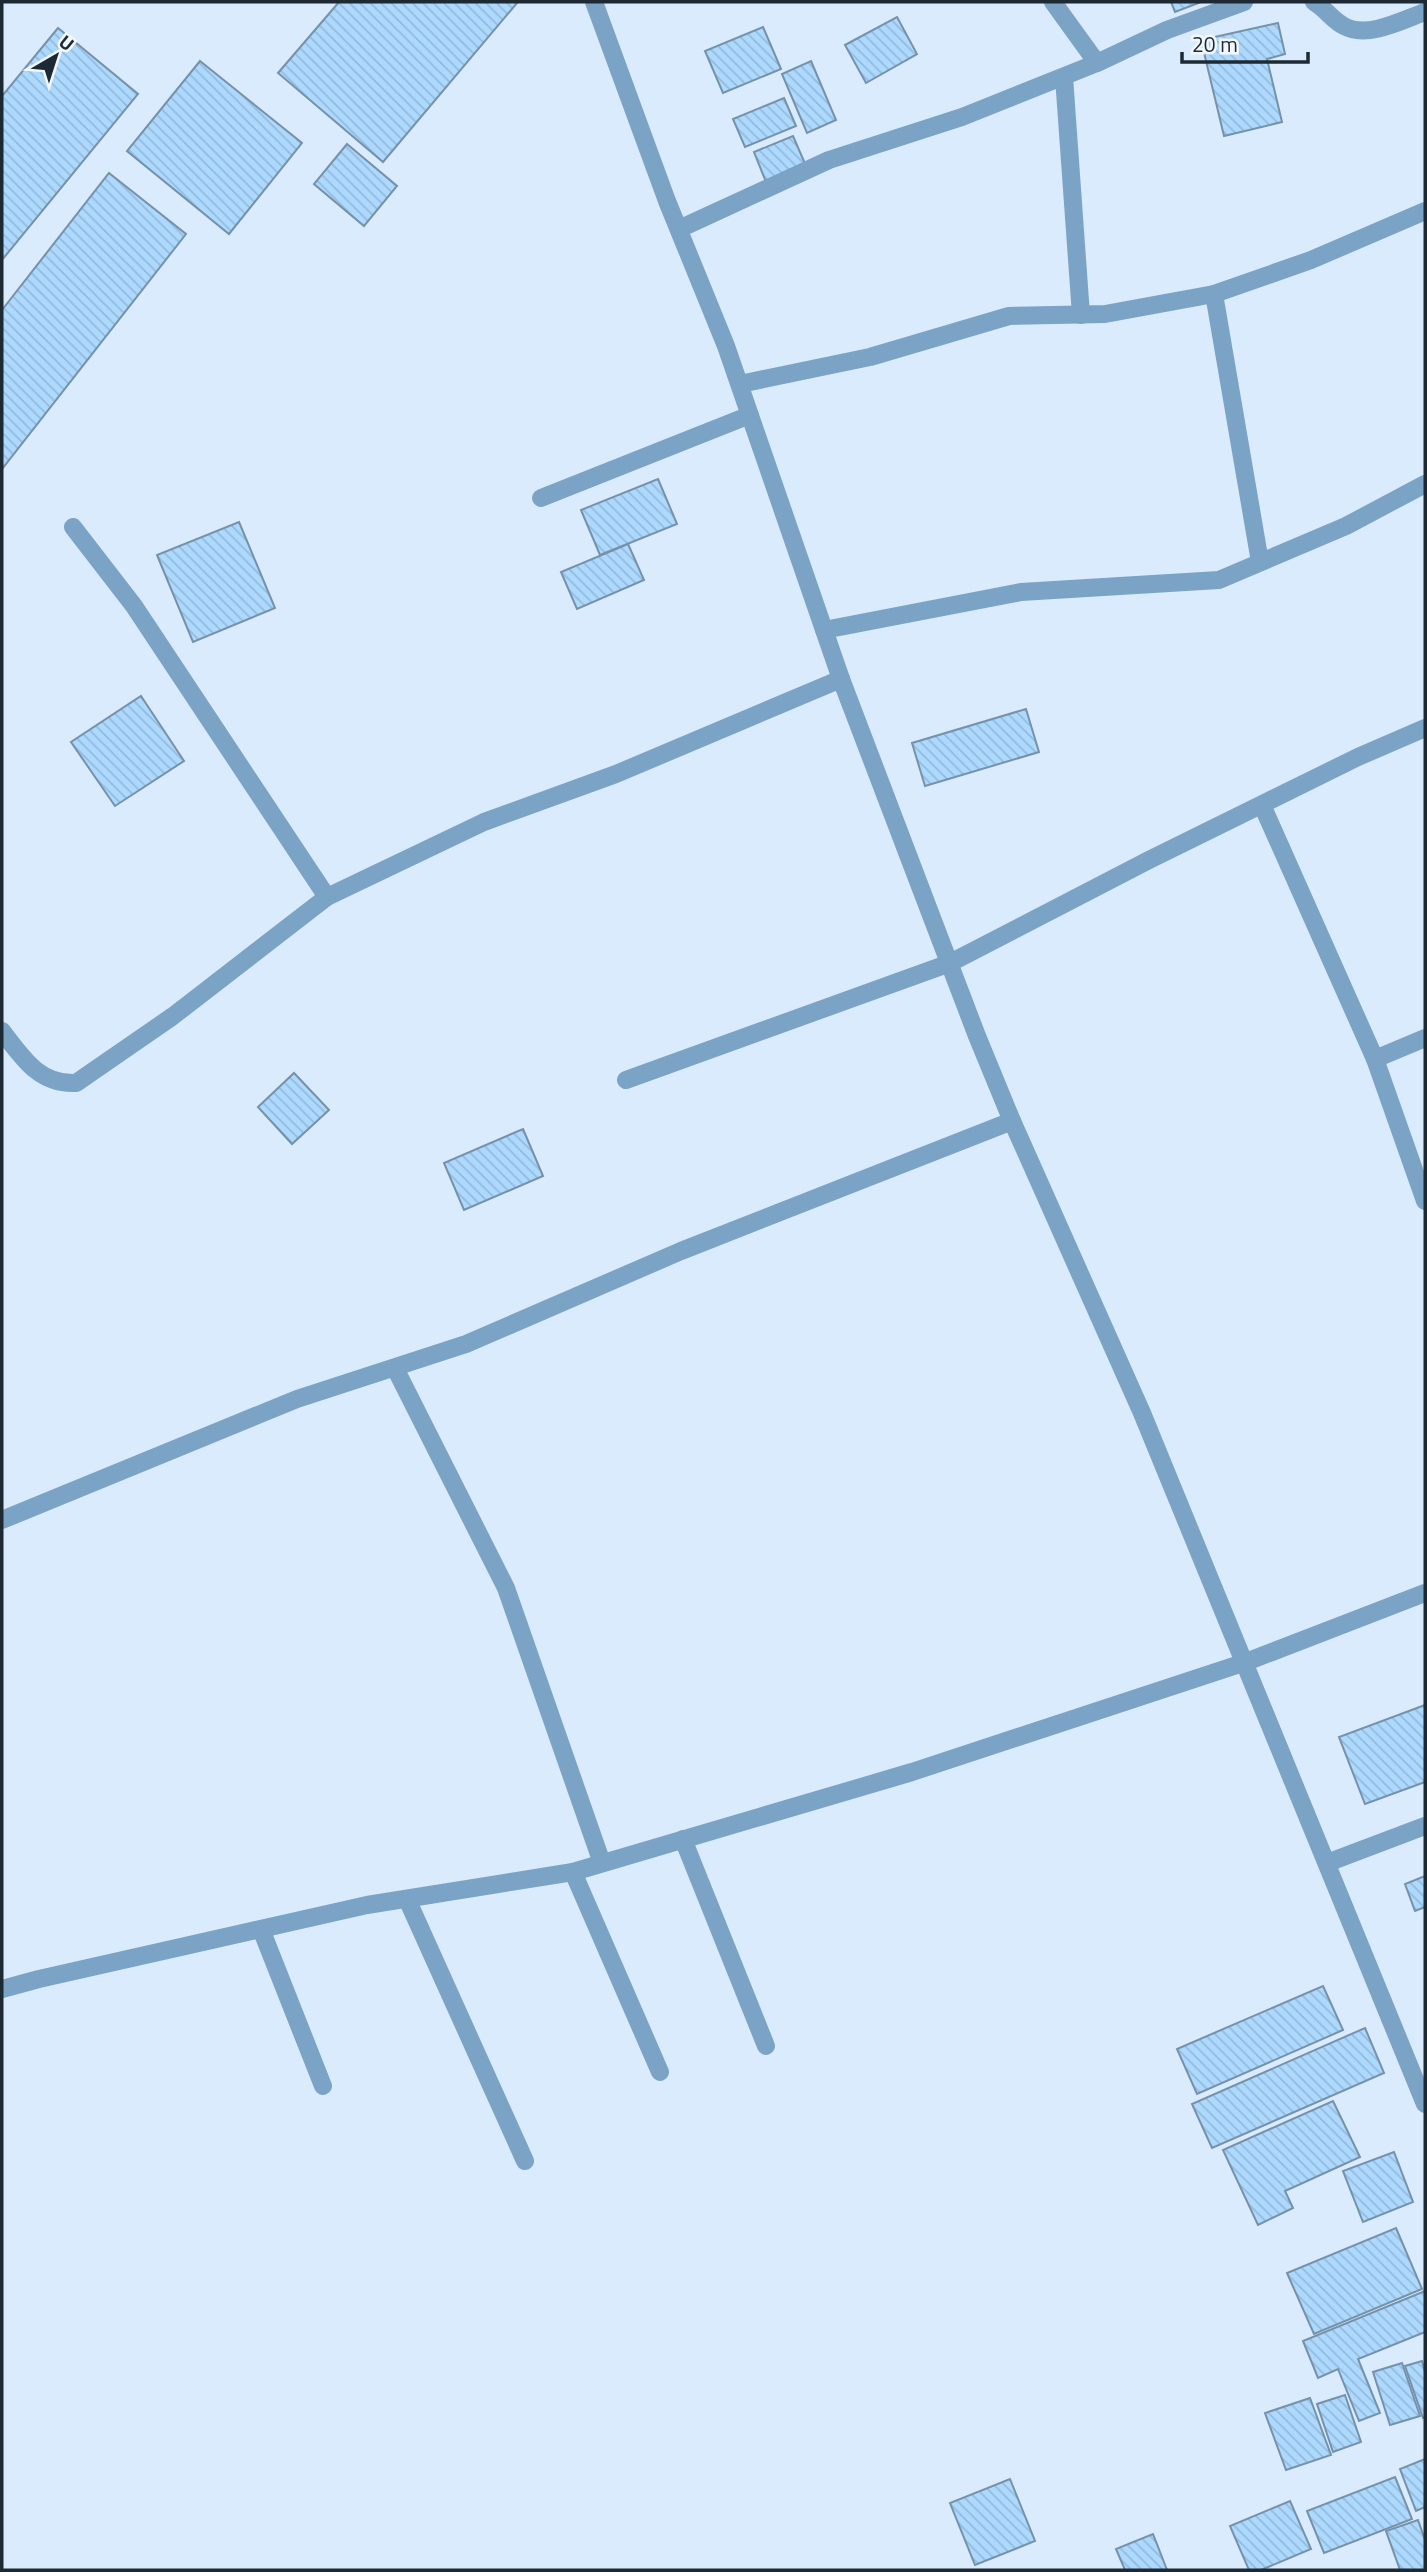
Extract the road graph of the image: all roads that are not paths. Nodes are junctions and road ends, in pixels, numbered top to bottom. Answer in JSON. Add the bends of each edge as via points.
{"nodes":[{"id":1,"x":594,"y":2,"type":"edge"},
{"id":2,"x":1053,"y":2,"type":"edge"},
{"id":3,"x":1244,"y":2,"type":"edge"},
{"id":4,"x":1314,"y":2,"type":"edge"},
{"id":5,"x":1425,"y":12,"type":"edge"},
{"id":6,"x":1097,"y":63,"type":"junction"},
{"id":7,"x":1065,"y":77,"type":"junction"},
{"id":8,"x":1425,"y":211,"type":"edge"},
{"id":9,"x":679,"y":229,"type":"junction"},
{"id":10,"x":1214,"y":294,"type":"junction"},
{"id":11,"x":1081,"y":314,"type":"junction"},
{"id":12,"x":740,"y":384,"type":"junction"},
{"id":13,"x":750,"y":415,"type":"junction"},
{"id":14,"x":1425,"y":484,"type":"edge"},
{"id":15,"x":541,"y":498,"type":"dead end"},
{"id":16,"x":73,"y":527,"type":"dead end"},
{"id":17,"x":1260,"y":562,"type":"junction"},
{"id":18,"x":824,"y":630,"type":"junction"},
{"id":19,"x":841,"y":679,"type":"junction"},
{"id":20,"x":1425,"y":728,"type":"edge"},
{"id":21,"x":1262,"y":804,"type":"junction"},
{"id":22,"x":327,"y":897,"type":"junction"},
{"id":23,"x":950,"y":963,"type":"junction"},
{"id":24,"x":2,"y":1031,"type":"edge"},
{"id":25,"x":1425,"y":1038,"type":"edge"},
{"id":26,"x":1375,"y":1059,"type":"junction"},
{"id":27,"x":626,"y":1080,"type":"dead end"},
{"id":28,"x":1012,"y":1121,"type":"junction"},
{"id":29,"x":1425,"y":1202,"type":"edge"},
{"id":30,"x":395,"y":1368,"type":"junction"},
{"id":31,"x":2,"y":1520,"type":"edge"},
{"id":32,"x":1425,"y":1593,"type":"edge"},
{"id":33,"x":1246,"y":1662,"type":"junction"},
{"id":34,"x":1425,"y":1826,"type":"edge"},
{"id":35,"x":683,"y":1839,"type":"junction"},
{"id":36,"x":602,"y":1863,"type":"junction"},
{"id":37,"x":1327,"y":1863,"type":"junction"},
{"id":38,"x":573,"y":1872,"type":"junction"},
{"id":39,"x":407,"y":1899,"type":"junction"},
{"id":40,"x":261,"y":1929,"type":"junction"},
{"id":41,"x":2,"y":1989,"type":"edge"},
{"id":42,"x":766,"y":2046,"type":"dead end"},
{"id":43,"x":660,"y":2072,"type":"dead end"},
{"id":44,"x":323,"y":2086,"type":"dead end"},
{"id":45,"x":1425,"y":2104,"type":"edge"},
{"id":46,"x":524,"y":2161,"type":"dead end"}],
"edges":[{"from":1,"to":9,"type":"street"},
{"from":2,"to":6,"type":"street"},
{"from":3,"to":6,"type":"street","via":[[1167,30]]},
{"from":4,"to":5,"type":"street","via":[[1351,30],[1367,31]]},
{"from":6,"to":7,"type":"street"},
{"from":7,"to":9,"type":"street","via":[[962,117],[829,160]]},
{"from":7,"to":11,"type":"street"},
{"from":8,"to":10,"type":"street","via":[[1311,260]]},
{"from":9,"to":12,"type":"street"},
{"from":10,"to":11,"type":"street","via":[[1105,314]]},
{"from":10,"to":17,"type":"street"},
{"from":11,"to":12,"type":"street","via":[[1009,316],[870,358]]},
{"from":12,"to":13,"type":"street"},
{"from":13,"to":15,"type":"street"},
{"from":13,"to":18,"type":"street"},
{"from":14,"to":17,"type":"street","via":[[1346,526]]},
{"from":16,"to":22,"type":"street","via":[[134,606]]},
{"from":17,"to":18,"type":"street","via":[[1219,580],[1021,592]]},
{"from":18,"to":19,"type":"street"},
{"from":19,"to":22,"type":"street","via":[[616,774],[484,822]]},
{"from":19,"to":23,"type":"street"},
{"from":20,"to":21,"type":"street"},
{"from":21,"to":23,"type":"street"},
{"from":21,"to":26,"type":"street"},
{"from":22,"to":24,"type":"street","via":[[173,1016],[76,1083],[64,1084],[38,1074]]},
{"from":23,"to":27,"type":"street"},
{"from":23,"to":28,"type":"street"},
{"from":25,"to":26,"type":"street"},
{"from":26,"to":29,"type":"street"},
{"from":28,"to":30,"type":"street","via":[[681,1251],[466,1344]]},
{"from":28,"to":33,"type":"street"},
{"from":30,"to":31,"type":"street","via":[[297,1399]]},
{"from":30,"to":36,"type":"street","via":[[506,1588]]},
{"from":32,"to":33,"type":"street"},
{"from":33,"to":35,"type":"street","via":[[912,1772]]},
{"from":33,"to":37,"type":"street"},
{"from":34,"to":37,"type":"street"},
{"from":35,"to":36,"type":"street"},
{"from":35,"to":42,"type":"street"},
{"from":36,"to":38,"type":"street"},
{"from":37,"to":45,"type":"street"},
{"from":38,"to":39,"type":"street"},
{"from":38,"to":43,"type":"street"},
{"from":39,"to":40,"type":"street"},
{"from":39,"to":46,"type":"street"},
{"from":40,"to":41,"type":"street"},
{"from":40,"to":44,"type":"street"}]}
